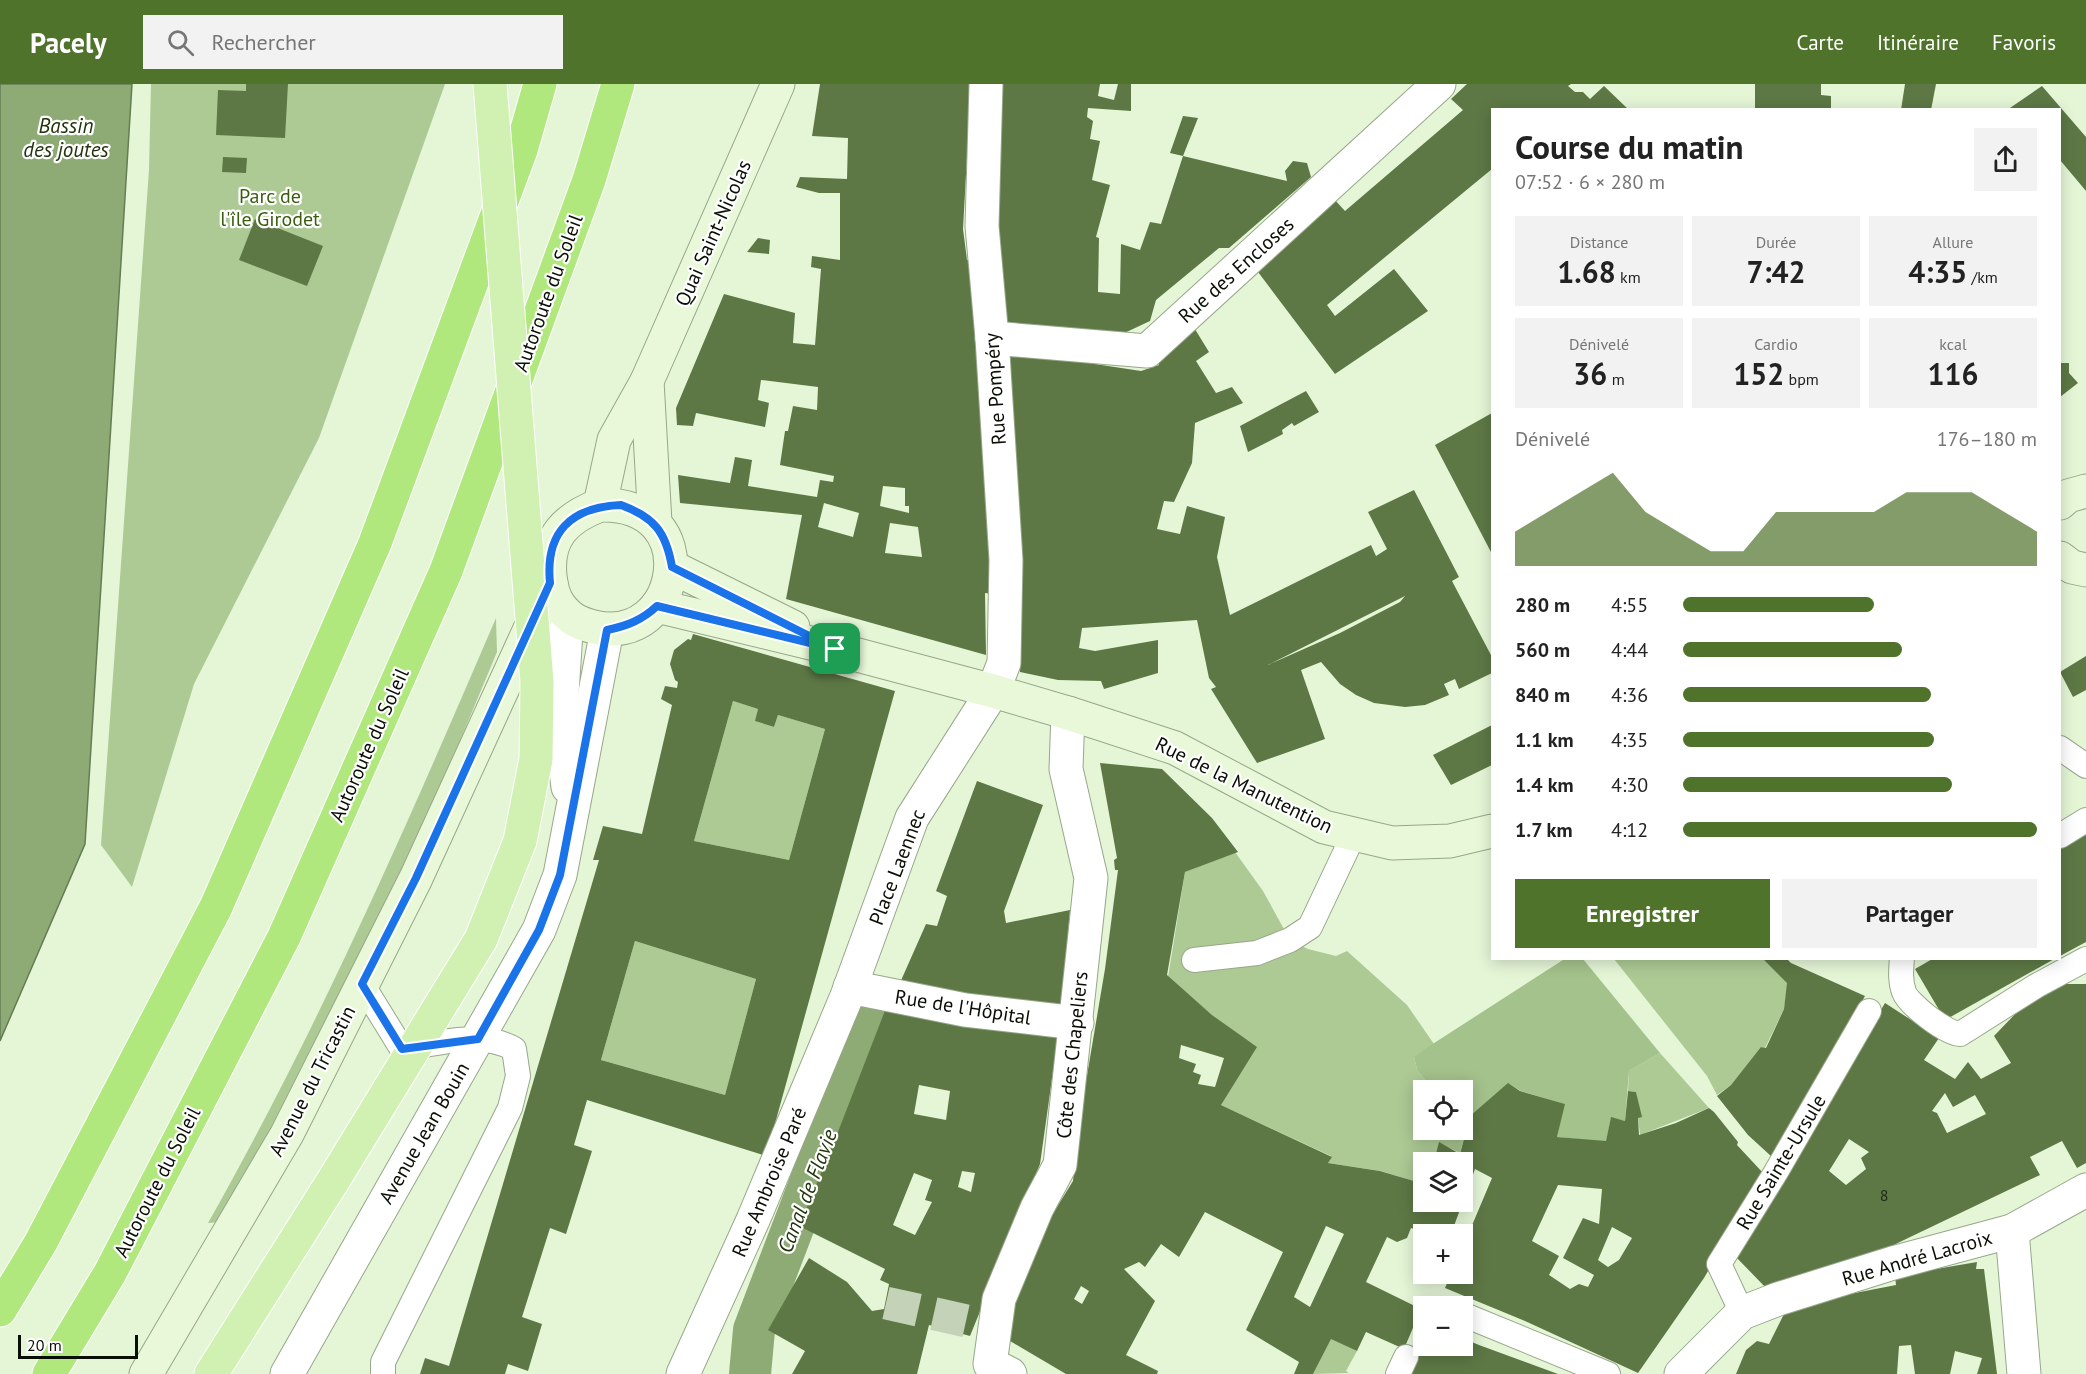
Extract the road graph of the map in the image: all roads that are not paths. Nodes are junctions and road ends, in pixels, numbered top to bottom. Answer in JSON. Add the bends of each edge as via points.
{"nodes":[{"id":1,"x":490,"y":84,"type":"edge"},
{"id":2,"x":540,"y":84,"type":"edge"},
{"id":3,"x":618,"y":84,"type":"edge"},
{"id":4,"x":778,"y":84,"type":"edge"},
{"id":5,"x":986,"y":84,"type":"edge"},
{"id":6,"x":1439,"y":84,"type":"edge"},
{"id":7,"x":992,"y":338,"type":"junction"},
{"id":8,"x":647,"y":381,"type":"junction"},
{"id":9,"x":2086,"y":491,"type":"edge"},
{"id":10,"x":2061,"y":502,"type":"edge"},
{"id":11,"x":600,"y":506,"type":"junction"},
{"id":12,"x":655,"y":523,"type":"junction"},
{"id":13,"x":672,"y":567,"type":"junction"},
{"id":14,"x":550,"y":583,"type":"junction"},
{"id":15,"x":657,"y":606,"type":"junction"},
{"id":16,"x":567,"y":616,"type":"junction"},
{"id":17,"x":607,"y":630,"type":"junction"},
{"id":18,"x":835,"y":649,"type":"junction"},
{"id":19,"x":993,"y":692,"type":"junction"},
{"id":20,"x":1068,"y":713,"type":"junction"},
{"id":21,"x":2061,"y":749,"type":"edge"},
{"id":22,"x":2086,"y":766,"type":"edge"},
{"id":23,"x":572,"y":819,"type":"junction"},
{"id":24,"x":2086,"y":820,"type":"edge"},
{"id":25,"x":1491,"y":831,"type":"edge"},
{"id":26,"x":1354,"y":834,"type":"junction"},
{"id":27,"x":2061,"y":835,"type":"edge"},
{"id":28,"x":2086,"y":959,"type":"edge"},
{"id":29,"x":1194,"y":960,"type":"dead end"},
{"id":30,"x":1902,"y":960,"type":"edge"},
{"id":31,"x":362,"y":984,"type":"junction"},
{"id":32,"x":850,"y":987,"type":"junction"},
{"id":33,"x":1869,"y":1011,"type":"dead end"},
{"id":34,"x":1077,"y":1023,"type":"junction"},
{"id":35,"x":478,"y":1039,"type":"junction"},
{"id":36,"x":336,"y":1176,"type":"junction"},
{"id":37,"x":2086,"y":1190,"type":"edge"},
{"id":38,"x":2013,"y":1231,"type":"junction"},
{"id":39,"x":0,"y":1310,"type":"edge"},
{"id":40,"x":1742,"y":1313,"type":"junction"},
{"id":41,"x":1473,"y":1319,"type":"edge"},
{"id":42,"x":49,"y":1374,"type":"edge"},
{"id":43,"x":146,"y":1374,"type":"edge"},
{"id":44,"x":211,"y":1374,"type":"edge"},
{"id":45,"x":231,"y":1374,"type":"edge"},
{"id":46,"x":287,"y":1374,"type":"edge"},
{"id":47,"x":383,"y":1374,"type":"edge"},
{"id":48,"x":683,"y":1374,"type":"edge"},
{"id":49,"x":1010,"y":1374,"type":"edge"},
{"id":50,"x":1608,"y":1374,"type":"edge"},
{"id":51,"x":1681,"y":1374,"type":"edge"},
{"id":52,"x":2024,"y":1374,"type":"edge"}],
"edges":[{"from":1,"to":36,"type":"main road","bridge":true,"via":[[537,682],[536,759],[520,841],[481,939]]},
{"from":2,"to":39,"type":"highway","via":[[521,150],[375,543],[216,907],[41,1242]]},
{"from":3,"to":42,"type":"highway","name":"Autoroute du Soleil","via":[[589,180],[432,603],[284,937],[110,1273]]},
{"from":4,"to":8,"type":"main road","name":"Quai Saint-Nicolas"},
{"from":5,"to":7,"type":"street","name":"Rue Pompéry","via":[[982,226]]},
{"from":6,"to":7,"type":"street","name":"Rue des Encloses","via":[[1147,351]]},
{"from":7,"to":19,"type":"street","name":"Rue Pompéry","via":[[1006,560],[1004,663]]},
{"from":8,"to":11,"type":"main road","name":"Quai Saint-Nicolas","via":[[614,440]]},
{"from":8,"to":12,"type":"main road","name":"Quai Saint-Nicolas"},
{"from":9,"to":10,"type":"main road","via":[[2068,495]]},
{"from":11,"to":12,"type":"main road","via":[[621,505]]},
{"from":11,"to":14,"type":"main road","via":[[580,513],[563,526],[548,561]]},
{"from":12,"to":13,"type":"main road","via":[[669,545]]},
{"from":13,"to":15,"type":"main road","via":[[668,588]]},
{"from":13,"to":18,"type":"main road"},
{"from":14,"to":16,"type":"main road"},
{"from":14,"to":31,"type":"main road","name":"Avenue du Tricastin","via":[[416,878]]},
{"from":15,"to":17,"type":"main road","via":[[627,626]]},
{"from":15,"to":18,"type":"main road"},
{"from":16,"to":17,"type":"main road"},
{"from":16,"to":23,"type":"street","name":"Avenue Jean Bouin","via":[[560,725]]},
{"from":17,"to":23,"type":"street","name":"Avenue Jean Bouin"},
{"from":18,"to":19,"type":"main road","name":"Rue de la Manutention"},
{"from":19,"to":20,"type":"main road","name":"Rue de la Manutention"},
{"from":19,"to":32,"type":"street","name":"Place Laennec","via":[[912,818]]},
{"from":20,"to":26,"type":"main road","name":"Rue de la Manutention","via":[[1175,748],[1324,827]]},
{"from":20,"to":34,"type":"street","name":"Côte des Chapeliers","via":[[1066,769],[1091,878]]},
{"from":21,"to":22,"type":"lane"},
{"from":23,"to":35,"type":"street","name":"Avenue Jean Bouin","via":[[560,875],[539,930]]},
{"from":24,"to":27,"type":"lane"},
{"from":25,"to":26,"type":"main road","name":"Rue de la Manutention","via":[[1450,841],[1392,843]]},
{"from":26,"to":29,"type":"lane","via":[[1310,927],[1257,953]]},
{"from":28,"to":30,"type":"lane","via":[[1960,1034],[1939,1026],[1904,994]]},
{"from":31,"to":35,"type":"lane","via":[[402,1049]]},
{"from":31,"to":43,"type":"main road","name":"Avenue du Tricastin","via":[[287,1134]]},
{"from":32,"to":34,"type":"street","name":"Rue de l'Hôpital","via":[[965,1010]]},
{"from":32,"to":48,"type":"street","name":"Rue Ambroise Paré","via":[[753,1220]]},
{"from":33,"to":40,"type":"lane","name":"Rue Sainte-Ursule","via":[[1719,1264]]},
{"from":34,"to":49,"type":"street","name":"Côte des Chapeliers","via":[[1060,1164],[999,1299],[990,1364]]},
{"from":35,"to":46,"type":"street","name":"Avenue Jean Bouin"},
{"from":35,"to":47,"type":"lane","via":[[501,1042],[514,1049],[518,1076],[510,1108],[382,1362]]},
{"from":36,"to":44,"type":"main road"},
{"from":36,"to":45,"type":"main road"},
{"from":37,"to":38,"type":"street","name":"Rue André Lacroix"},
{"from":38,"to":40,"type":"street","name":"Rue André Lacroix","via":[[1893,1263]]},
{"from":38,"to":52,"type":"street"},
{"from":40,"to":51,"type":"street"},
{"from":41,"to":50,"type":"lane"}]}
